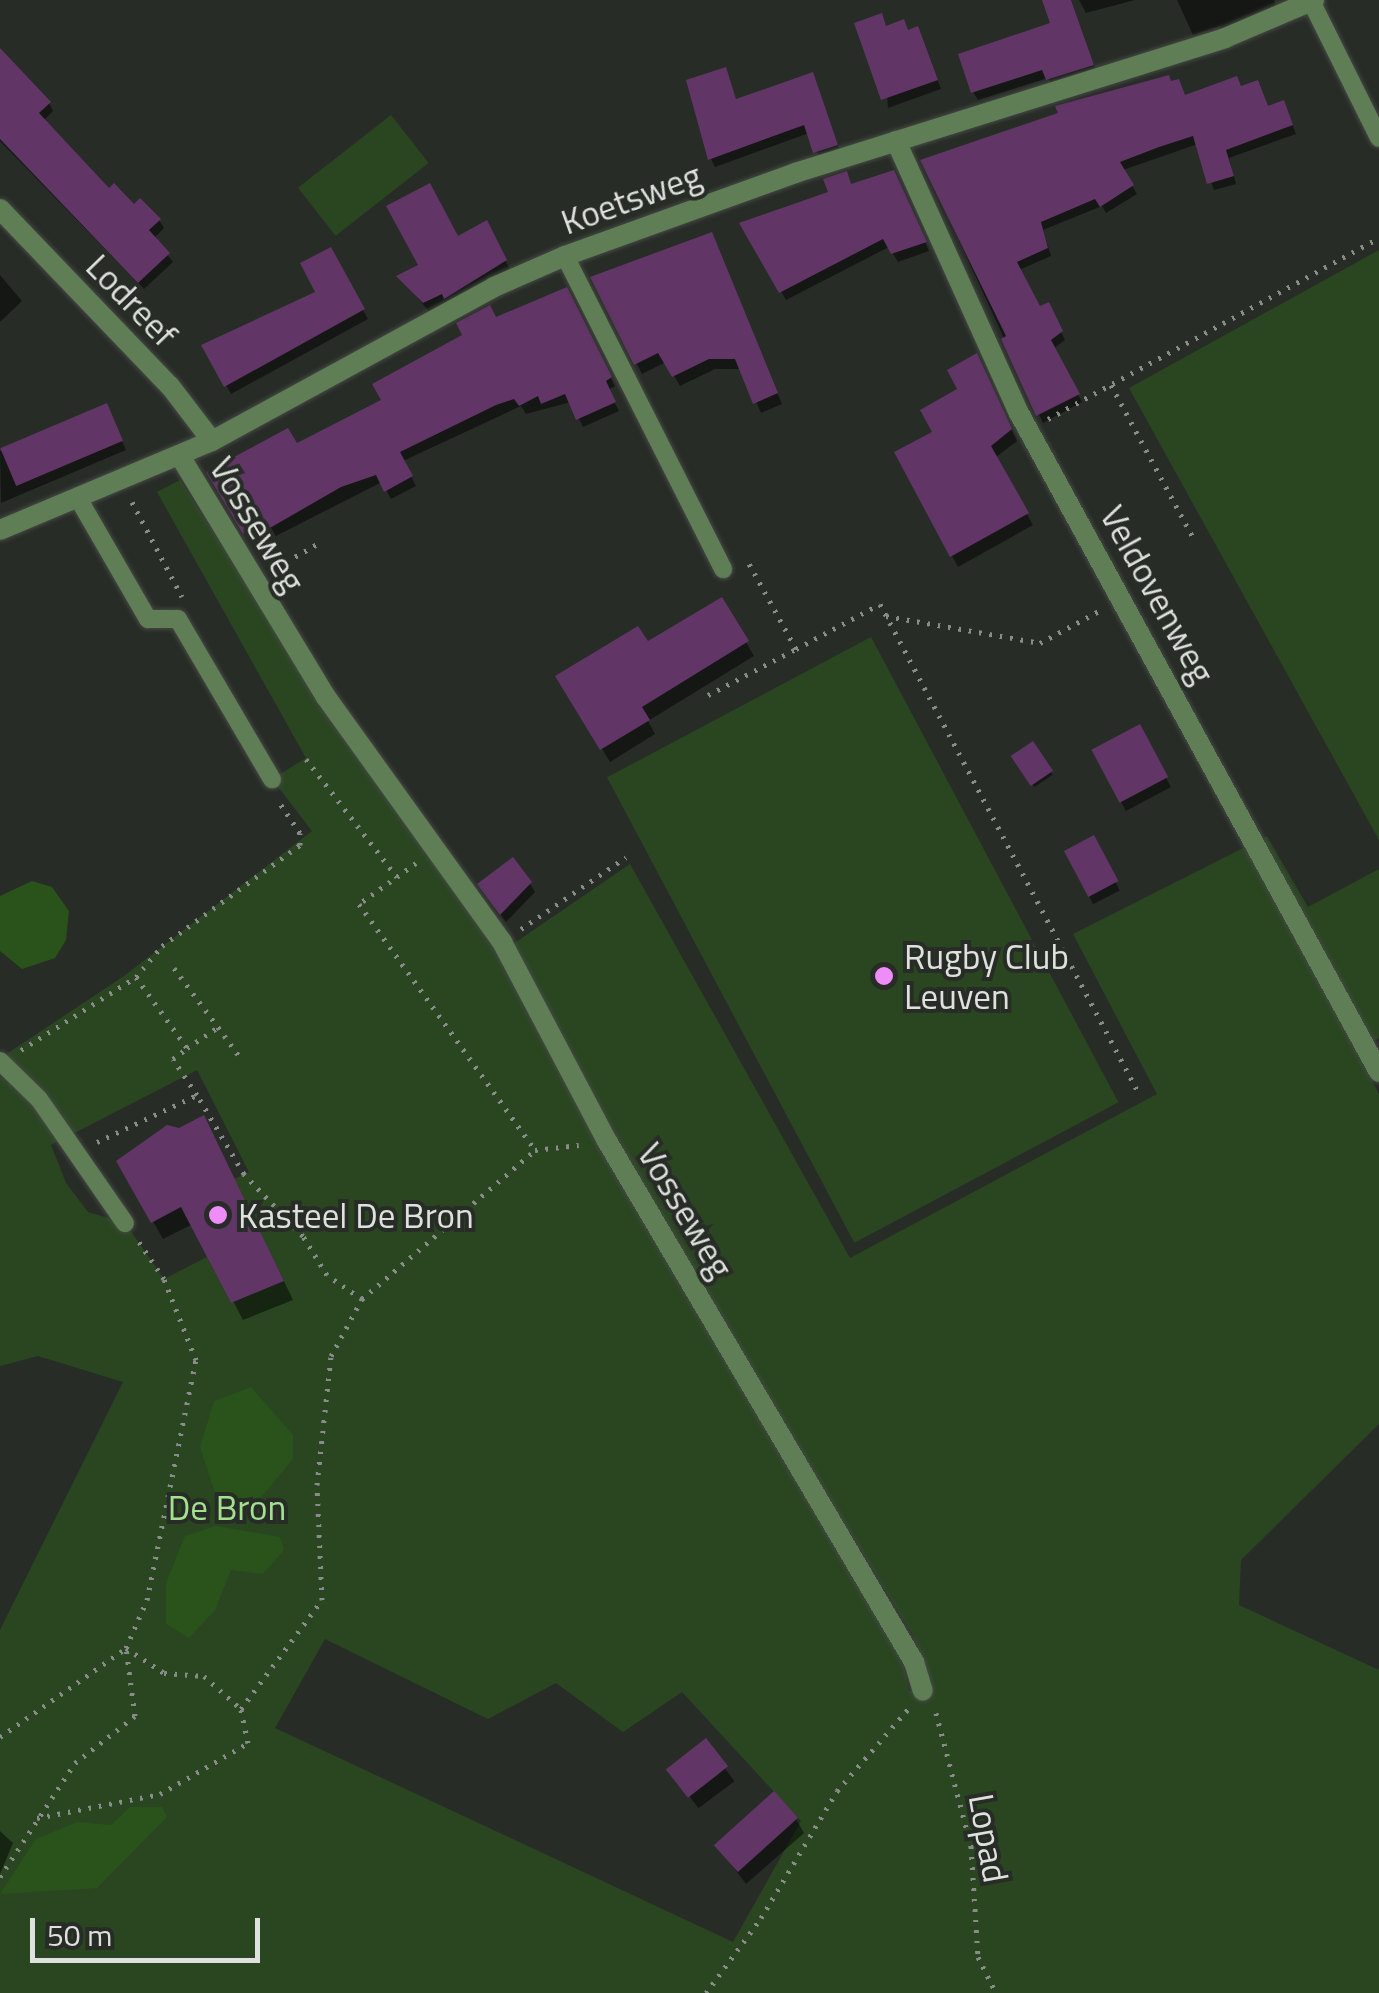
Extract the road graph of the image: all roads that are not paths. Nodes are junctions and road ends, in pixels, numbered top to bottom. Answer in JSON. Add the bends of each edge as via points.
{"nodes":[{"id":1,"x":1313,"y":1,"type":"edge"},
{"id":2,"x":1379,"y":138,"type":"edge"},
{"id":3,"x":896,"y":141,"type":"junction"},
{"id":4,"x":0,"y":210,"type":"edge"},
{"id":5,"x":565,"y":256,"type":"junction"},
{"id":6,"x":212,"y":440,"type":"junction"},
{"id":7,"x":180,"y":456,"type":"junction"},
{"id":8,"x":78,"y":498,"type":"junction"},
{"id":9,"x":0,"y":530,"type":"edge"},
{"id":10,"x":723,"y":570,"type":"road end"},
{"id":11,"x":272,"y":779,"type":"road end"},
{"id":12,"x":1,"y":1061,"type":"edge"},
{"id":13,"x":1379,"y":1072,"type":"edge"},
{"id":14,"x":126,"y":1223,"type":"road end"},
{"id":15,"x":923,"y":1692,"type":"road end"}],
"edges":[{"from":1,"to":2,"type":"lane"},
{"from":1,"to":3,"type":"street","name":"Koetsweg","via":[[1224,38]]},
{"from":3,"to":5,"type":"street","name":"Koetsweg"},
{"from":3,"to":13,"type":"street","name":"Veldovenweg","via":[[1028,430]]},
{"from":4,"to":6,"type":"street","name":"Lodreef","via":[[170,386]]},
{"from":5,"to":6,"type":"street","name":"Koetsweg","via":[[494,287]]},
{"from":5,"to":10,"type":"lane"},
{"from":6,"to":7,"type":"street","name":"Koetsweg"},
{"from":7,"to":8,"type":"street","name":"Koetsweg"},
{"from":7,"to":15,"type":"street","name":"Vosseweg","via":[[252,580],[502,942],[607,1141],[914,1662]]},
{"from":8,"to":9,"type":"street","name":"Koetsweg"},
{"from":8,"to":11,"type":"lane","via":[[148,619],[178,619]]},
{"from":12,"to":14,"type":"lane","via":[[78,1151]]}]}
